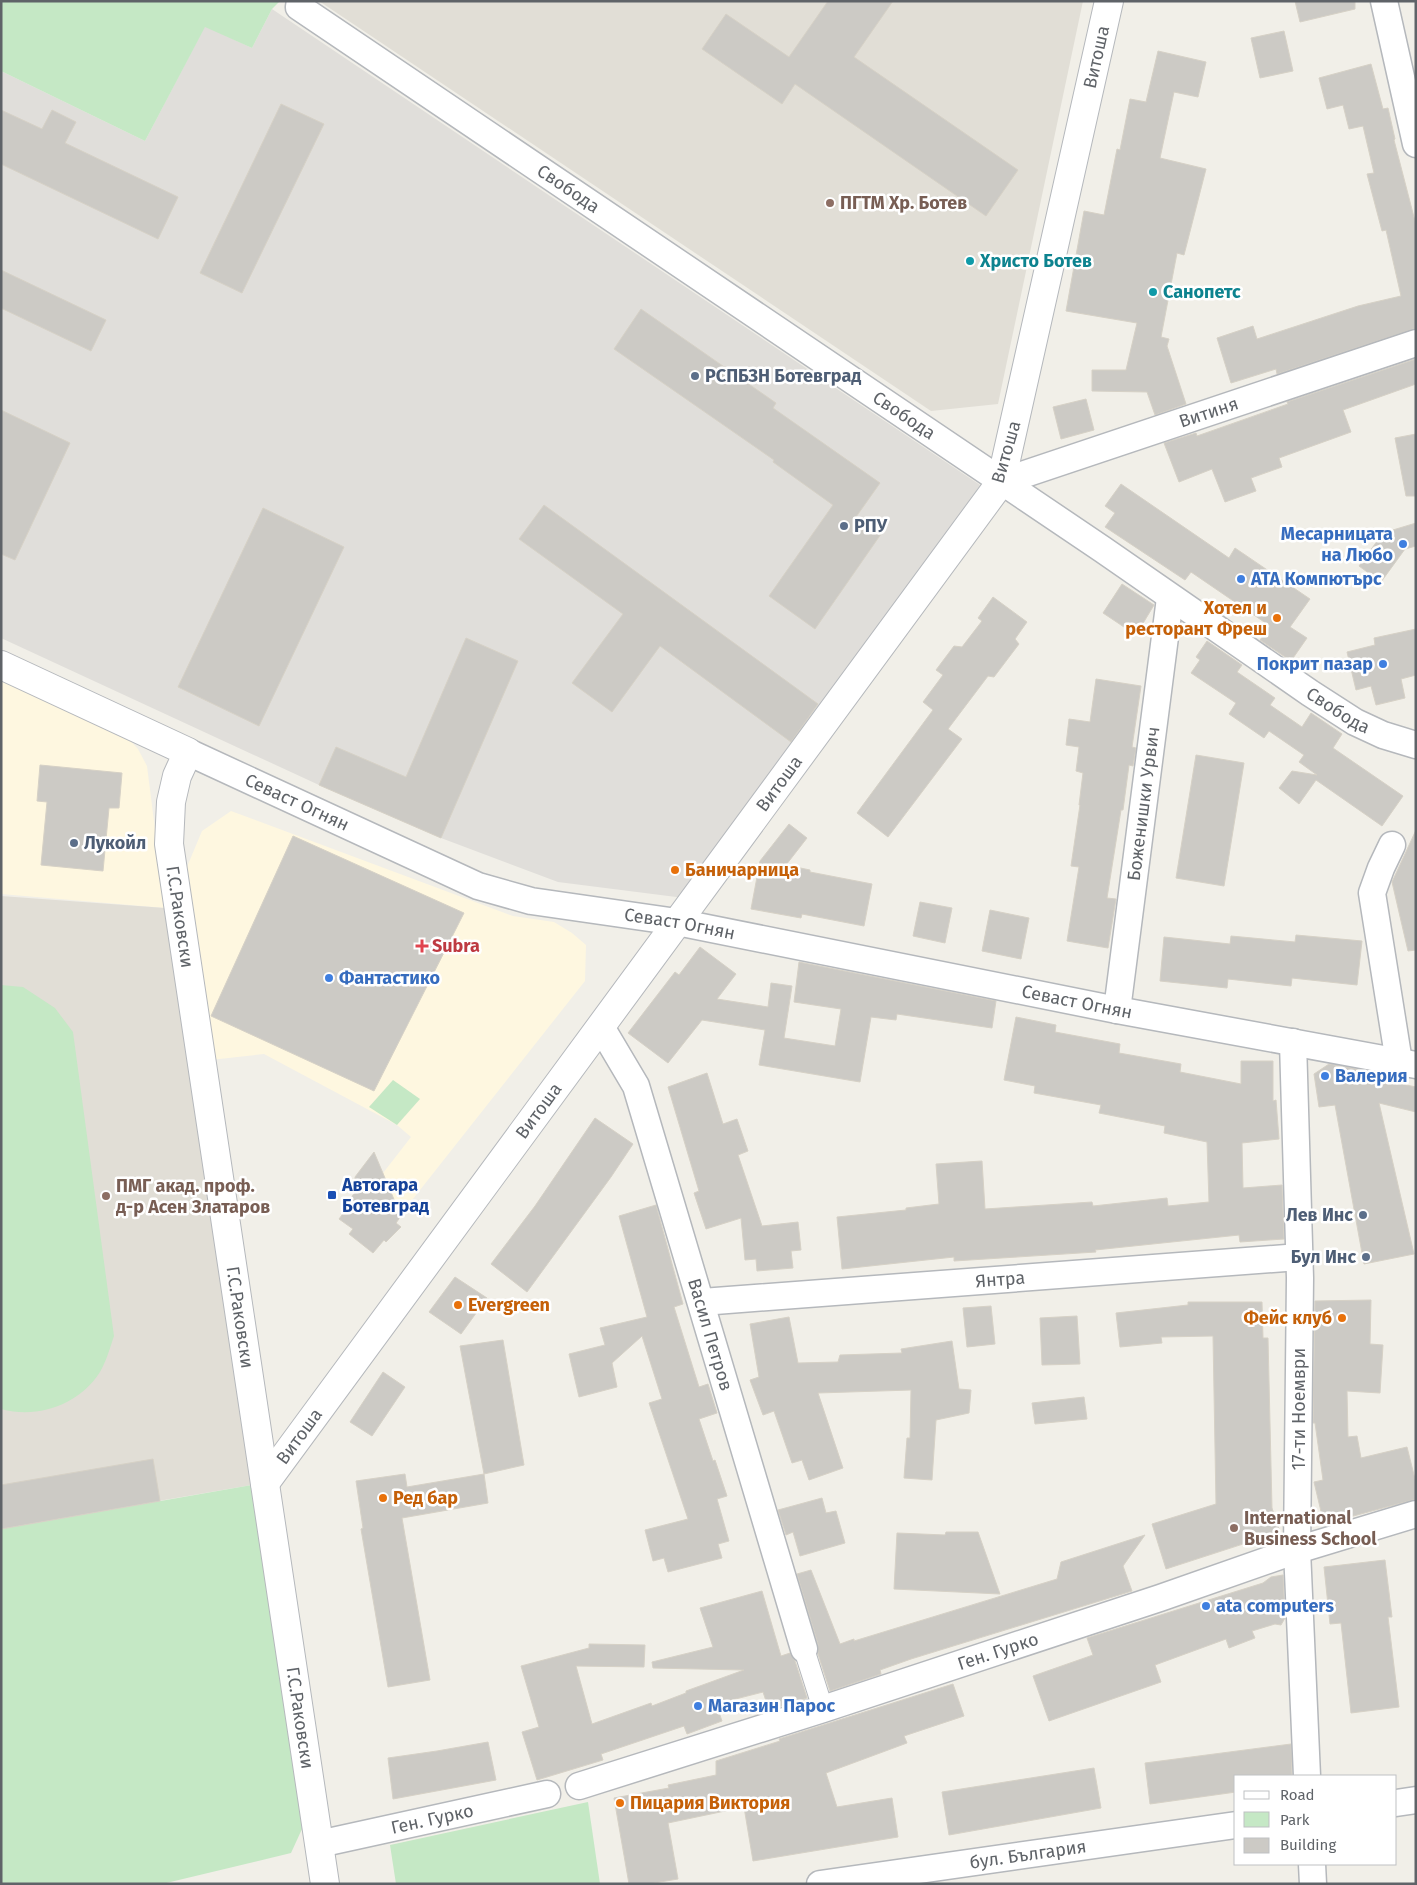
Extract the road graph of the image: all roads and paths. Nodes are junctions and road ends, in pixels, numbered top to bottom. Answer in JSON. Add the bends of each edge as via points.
{"nodes":[{"id":1,"x":1109,"y":1,"type":"edge"},
{"id":2,"x":1384,"y":1,"type":"edge"},
{"id":3,"x":299,"y":4,"type":"edge"},
{"id":4,"x":1416,"y":144,"type":"edge"},
{"id":5,"x":1416,"y":343,"type":"edge"},
{"id":6,"x":1001,"y":482,"type":"junction"},
{"id":7,"x":1170,"y":598,"type":"junction"},
{"id":8,"x":1,"y":665,"type":"edge"},
{"id":9,"x":1416,"y":745,"type":"edge"},
{"id":10,"x":188,"y":752,"type":"junction"},
{"id":11,"x":1392,"y":845,"type":"dead end"},
{"id":12,"x":677,"y":922,"type":"junction"},
{"id":13,"x":1117,"y":1010,"type":"junction"},
{"id":14,"x":601,"y":1026,"type":"junction"},
{"id":15,"x":1292,"y":1042,"type":"junction"},
{"id":16,"x":1407,"y":1064,"type":"edge"},
{"id":17,"x":1299,"y":1257,"type":"junction"},
{"id":18,"x":702,"y":1302,"type":"junction"},
{"id":19,"x":265,"y":1483,"type":"junction"},
{"id":20,"x":1416,"y":1514,"type":"edge"},
{"id":21,"x":1297,"y":1550,"type":"junction"},
{"id":22,"x":804,"y":1649,"type":"joint"},
{"id":23,"x":823,"y":1709,"type":"junction"},
{"id":24,"x":1307,"y":1775,"type":"edge"},
{"id":25,"x":579,"y":1786,"type":"joint"},
{"id":26,"x":547,"y":1794,"type":"joint"},
{"id":27,"x":1416,"y":1800,"type":"edge"},
{"id":28,"x":1397,"y":1803,"type":"edge"},
{"id":29,"x":1234,"y":1825,"type":"edge"},
{"id":30,"x":319,"y":1844,"type":"junction"},
{"id":31,"x":1312,"y":1865,"type":"edge"},
{"id":32,"x":881,"y":1879,"type":"edge"},
{"id":33,"x":325,"y":1884,"type":"edge"},
{"id":34,"x":820,"y":1884,"type":"edge"},
{"id":35,"x":1313,"y":1884,"type":"edge"}],
"edges":[{"from":1,"to":6,"type":"street","name":"Витоша"},
{"from":2,"to":4,"type":"street"},
{"from":3,"to":6,"type":"street","name":"Свобода"},
{"from":5,"to":6,"type":"street","name":"Витиня"},
{"from":6,"to":7,"type":"street","name":"Свобода"},
{"from":6,"to":12,"type":"street","name":"Витоша"},
{"from":7,"to":9,"type":"street","name":"Свобода","via":[[1355,722]]},
{"from":7,"to":13,"type":"street","name":"Боженишки Урвич"},
{"from":8,"to":10,"type":"street","name":"Севаст Огнян"},
{"from":10,"to":12,"type":"street","name":"Севаст Огнян","via":[[478,886],[531,901]]},
{"from":10,"to":19,"type":"street","name":"Г.С.Раковски","via":[[177,776],[171,802],[170,844]]},
{"from":11,"to":16,"type":"street","name":"Севаст Огнян","via":[[1372,893]]},
{"from":12,"to":13,"type":"street","name":"Севаст Огнян"},
{"from":12,"to":14,"type":"street","name":"Витоша"},
{"from":13,"to":15,"type":"street","name":"Севаст Огнян"},
{"from":14,"to":18,"type":"street","name":"Васил Петров","via":[[636,1086]]},
{"from":14,"to":19,"type":"street","name":"Витоша"},
{"from":15,"to":16,"type":"street","name":"Севаст Огнян"},
{"from":15,"to":17,"type":"street","name":"17-ти Ноември"},
{"from":17,"to":18,"type":"street","name":"Янтра"},
{"from":17,"to":21,"type":"street","name":"17-ти Ноември"},
{"from":18,"to":22,"type":"street","name":"Васил Петров"},
{"from":19,"to":30,"type":"street","name":"Г.С.Раковски"},
{"from":20,"to":21,"type":"street","name":"Ген. Гурко"},
{"from":21,"to":23,"type":"street","name":"Ген. Гурко"},
{"from":21,"to":24,"type":"street","name":"17-ти Ноември"},
{"from":22,"to":23,"type":"street"},
{"from":23,"to":25,"type":"street","name":"Ген. Гурко"},
{"from":25,"to":26,"type":"street"},
{"from":26,"to":30,"type":"street","name":"Ген. Гурко"},
{"from":27,"to":28,"type":"street"},
{"from":29,"to":32,"type":"street","name":"бул. България"},
{"from":30,"to":33,"type":"street","name":"Г.С.Раковски"},
{"from":31,"to":35,"type":"street"},
{"from":32,"to":34,"type":"street","name":"бул. България"}]}
